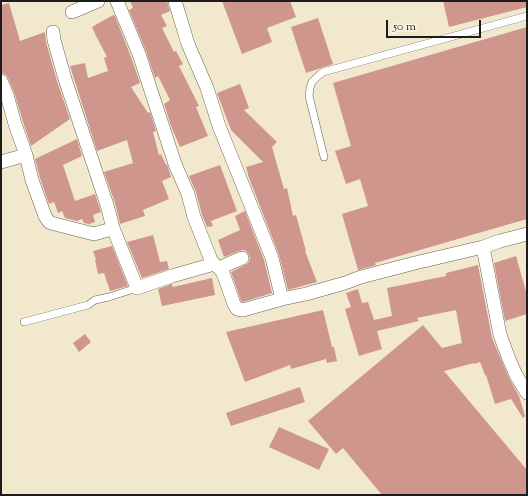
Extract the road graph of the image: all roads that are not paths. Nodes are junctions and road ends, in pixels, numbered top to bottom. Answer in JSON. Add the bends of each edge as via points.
{"nodes":[{"id":1,"x":98,"y":1,"type":"edge"},
{"id":2,"x":117,"y":1,"type":"edge"},
{"id":3,"x":175,"y":1,"type":"edge"},
{"id":4,"x":72,"y":12,"type":"dead end"},
{"id":5,"x":527,"y":16,"type":"edge"},
{"id":6,"x":53,"y":32,"type":"dead end"},
{"id":7,"x":1,"y":81,"type":"edge"},
{"id":8,"x":4,"y":96,"type":"edge"},
{"id":9,"x":26,"y":155,"type":"junction"},
{"id":10,"x":324,"y":157,"type":"dead end"},
{"id":11,"x":1,"y":162,"type":"edge"},
{"id":12,"x":113,"y":228,"type":"junction"},
{"id":13,"x":527,"y":234,"type":"edge"},
{"id":14,"x":483,"y":247,"type":"junction"},
{"id":15,"x":242,"y":258,"type":"dead end"},
{"id":16,"x":216,"y":266,"type":"junction"},
{"id":17,"x":137,"y":288,"type":"junction"},
{"id":18,"x":282,"y":299,"type":"junction"},
{"id":19,"x":24,"y":322,"type":"dead end"},
{"id":20,"x":527,"y":394,"type":"edge"}],
"edges":[{"from":1,"to":4,"type":"street"},
{"from":2,"to":16,"type":"street","via":[[139,54],[194,217],[211,260]]},
{"from":3,"to":18,"type":"street","via":[[188,44],[272,258]]},
{"from":5,"to":10,"type":"lane","via":[[323,72],[312,82],[309,96]]},
{"from":6,"to":12,"type":"street","via":[[65,80]]},
{"from":7,"to":8,"type":"street"},
{"from":8,"to":9,"type":"street"},
{"from":9,"to":11,"type":"street"},
{"from":9,"to":12,"type":"street","via":[[32,180],[50,223],[94,234]]},
{"from":12,"to":17,"type":"street"},
{"from":13,"to":14,"type":"street"},
{"from":14,"to":18,"type":"street"},
{"from":14,"to":20,"type":"street","via":[[500,335],[516,375]]},
{"from":15,"to":16,"type":"street"},
{"from":16,"to":17,"type":"street","via":[[172,276]]},
{"from":16,"to":18,"type":"street","via":[[225,276],[237,309],[243,310]]},
{"from":17,"to":19,"type":"lane","via":[[95,300],[88,305]]}]}
